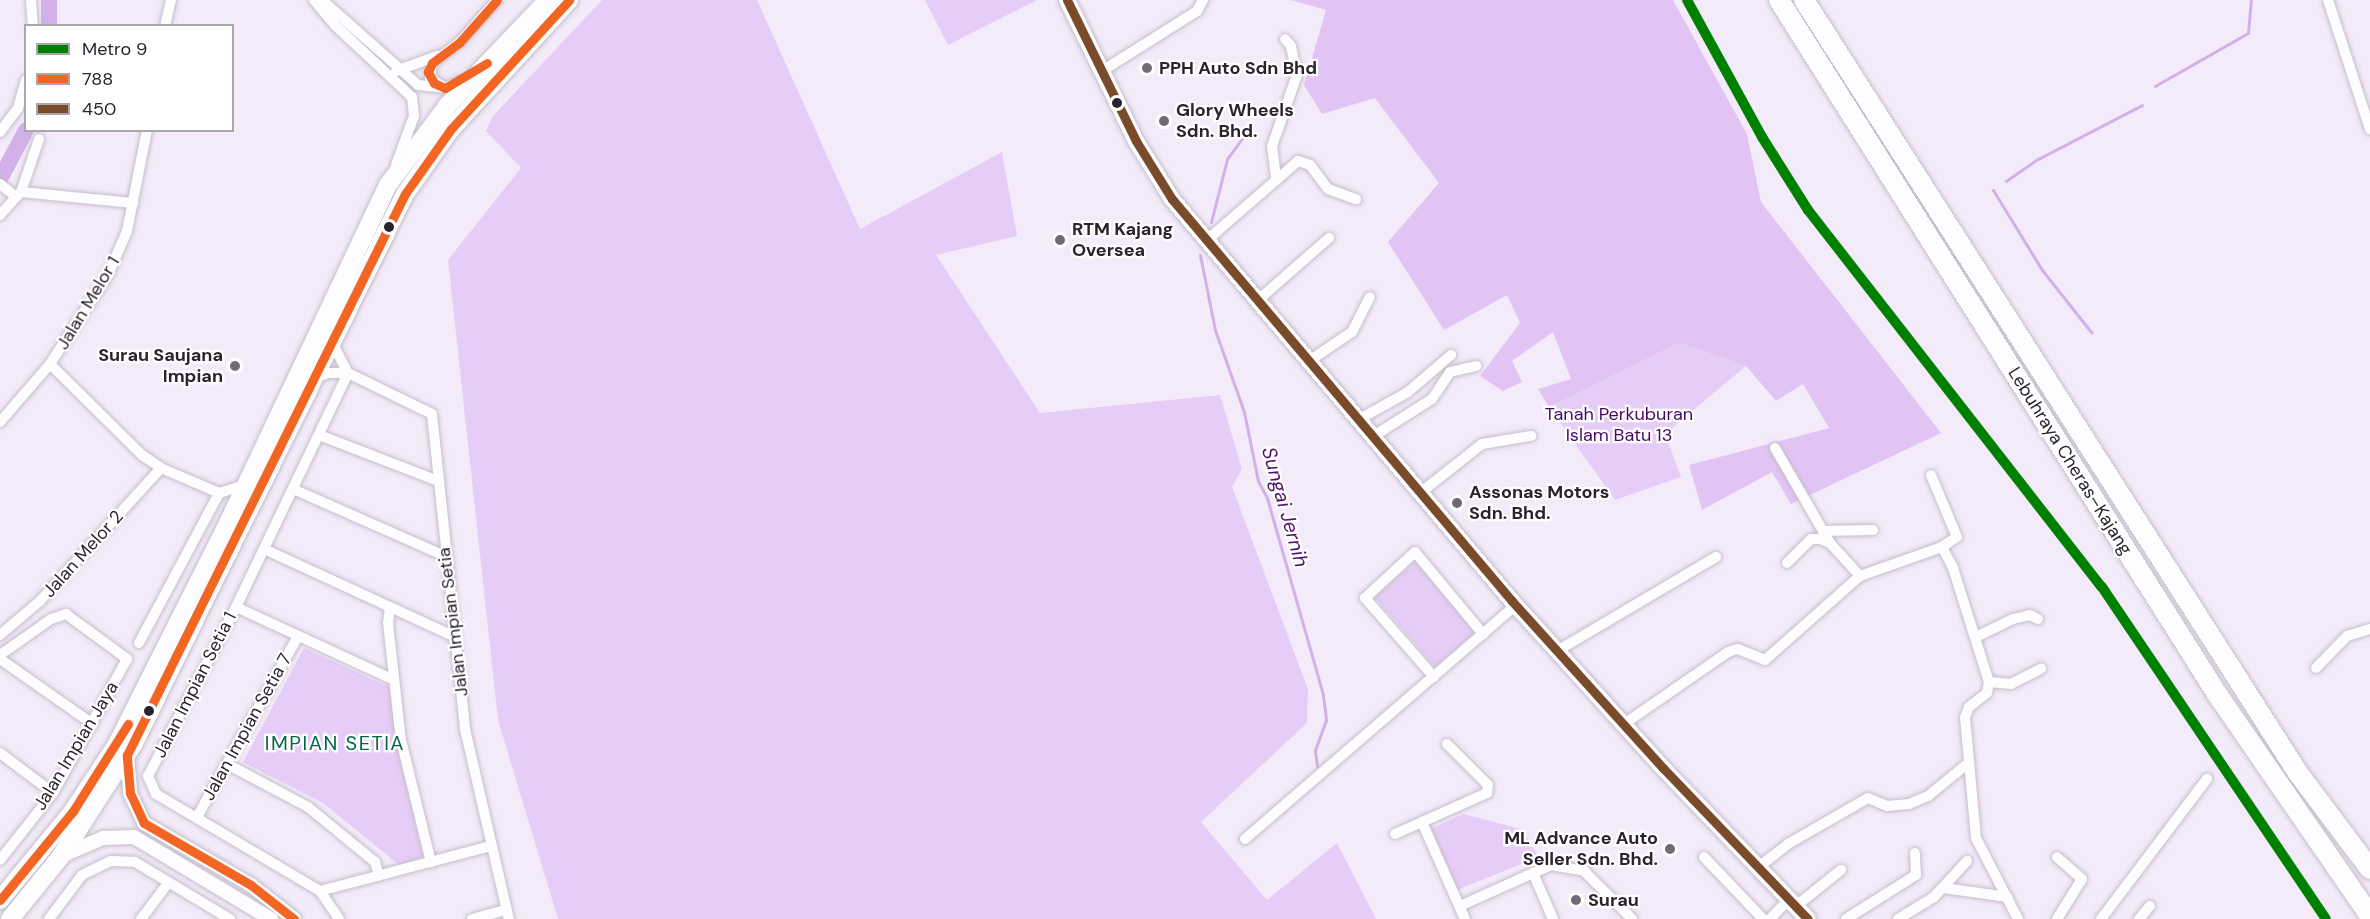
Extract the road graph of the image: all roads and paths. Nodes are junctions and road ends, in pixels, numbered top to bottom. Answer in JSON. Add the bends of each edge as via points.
{"nodes":[{"id":1,"x":31,"y":0,"type":"edge"},
{"id":2,"x":171,"y":0,"type":"edge"},
{"id":3,"x":314,"y":0,"type":"edge"},
{"id":4,"x":322,"y":0,"type":"edge"},
{"id":5,"x":497,"y":0,"type":"edge"},
{"id":6,"x":548,"y":0,"type":"edge"},
{"id":7,"x":569,"y":0,"type":"edge"},
{"id":8,"x":1203,"y":0,"type":"edge"},
{"id":9,"x":1779,"y":0,"type":"edge"},
{"id":10,"x":1804,"y":0,"type":"edge"},
{"id":11,"x":2328,"y":0,"type":"edge"},
{"id":12,"x":1070,"y":1,"type":"edge"},
{"id":13,"x":33,"y":24,"type":"edge"},
{"id":14,"x":165,"y":24,"type":"edge"},
{"id":15,"x":1284,"y":39,"type":"dead end"},
{"id":16,"x":440,"y":55,"type":"junction"},
{"id":17,"x":487,"y":63,"type":"junction"},
{"id":18,"x":1102,"y":71,"type":"junction"},
{"id":19,"x":395,"y":72,"type":"junction"},
{"id":20,"x":24,"y":87,"type":"edge"},
{"id":21,"x":445,"y":88,"type":"junction"},
{"id":22,"x":2370,"y":129,"type":"edge"},
{"id":23,"x":0,"y":132,"type":"edge"},
{"id":24,"x":147,"y":132,"type":"edge"},
{"id":25,"x":39,"y":139,"type":"dead end"},
{"id":26,"x":1276,"y":178,"type":"junction"},
{"id":27,"x":0,"y":184,"type":"edge"},
{"id":28,"x":388,"y":185,"type":"junction"},
{"id":29,"x":16,"y":194,"type":"junction"},
{"id":30,"x":1356,"y":199,"type":"dead end"},
{"id":31,"x":133,"y":204,"type":"junction"},
{"id":32,"x":0,"y":215,"type":"edge"},
{"id":33,"x":1329,"y":238,"type":"dead end"},
{"id":34,"x":1206,"y":241,"type":"junction"},
{"id":35,"x":1370,"y":297,"type":"dead end"},
{"id":36,"x":1257,"y":301,"type":"junction"},
{"id":37,"x":333,"y":344,"type":"junction"},
{"id":38,"x":1451,"y":356,"type":"dead end"},
{"id":39,"x":1309,"y":362,"type":"junction"},
{"id":40,"x":50,"y":364,"type":"junction"},
{"id":41,"x":1476,"y":366,"type":"dead end"},
{"id":42,"x":348,"y":373,"type":"junction"},
{"id":43,"x":316,"y":378,"type":"junction"},
{"id":44,"x":1358,"y":420,"type":"junction"},
{"id":45,"x":0,"y":422,"type":"edge"},
{"id":46,"x":319,"y":435,"type":"junction"},
{"id":47,"x":1531,"y":436,"type":"dead end"},
{"id":48,"x":1372,"y":437,"type":"junction"},
{"id":49,"x":1775,"y":448,"type":"dead end"},
{"id":50,"x":161,"y":468,"type":"junction"},
{"id":51,"x":1931,"y":475,"type":"dead end"},
{"id":52,"x":438,"y":481,"type":"junction"},
{"id":53,"x":246,"y":485,"type":"junction"},
{"id":54,"x":293,"y":489,"type":"junction"},
{"id":55,"x":219,"y":493,"type":"junction"},
{"id":56,"x":1420,"y":493,"type":"junction"},
{"id":57,"x":231,"y":519,"type":"junction"},
{"id":58,"x":1873,"y":530,"type":"dead end"},
{"id":59,"x":1823,"y":531,"type":"junction"},
{"id":60,"x":1830,"y":543,"type":"junction"},
{"id":61,"x":1942,"y":547,"type":"junction"},
{"id":62,"x":264,"y":549,"type":"junction"},
{"id":63,"x":445,"y":556,"type":"junction"},
{"id":64,"x":1716,"y":557,"type":"dead end"},
{"id":65,"x":1787,"y":563,"type":"dead end"},
{"id":66,"x":1860,"y":576,"type":"junction"},
{"id":67,"x":1516,"y":605,"type":"junction"},
{"id":68,"x":236,"y":607,"type":"junction"},
{"id":69,"x":390,"y":608,"type":"junction"},
{"id":70,"x":2038,"y":619,"type":"dead end"},
{"id":71,"x":2370,"y":629,"type":"edge"},
{"id":72,"x":1483,"y":634,"type":"junction"},
{"id":73,"x":0,"y":635,"type":"edge"},
{"id":74,"x":455,"y":637,"type":"junction"},
{"id":75,"x":1976,"y":637,"type":"junction"},
{"id":76,"x":297,"y":638,"type":"junction"},
{"id":77,"x":139,"y":643,"type":"dead end"},
{"id":78,"x":1557,"y":651,"type":"junction"},
{"id":79,"x":1,"y":656,"type":"edge"},
{"id":80,"x":2316,"y":668,"type":"dead end"},
{"id":81,"x":2041,"y":669,"type":"dead end"},
{"id":82,"x":1434,"y":677,"type":"junction"},
{"id":83,"x":393,"y":680,"type":"junction"},
{"id":84,"x":1989,"y":682,"type":"junction"},
{"id":85,"x":93,"y":724,"type":"junction"},
{"id":86,"x":1624,"y":724,"type":"junction"},
{"id":87,"x":1447,"y":744,"type":"dead end"},
{"id":88,"x":0,"y":753,"type":"edge"},
{"id":89,"x":127,"y":755,"type":"junction"},
{"id":90,"x":227,"y":764,"type":"junction"},
{"id":91,"x":1967,"y":764,"type":"junction"},
{"id":92,"x":2207,"y":779,"type":"dead end"},
{"id":93,"x":52,"y":793,"type":"junction"},
{"id":94,"x":197,"y":817,"type":"junction"},
{"id":95,"x":1422,"y":822,"type":"junction"},
{"id":96,"x":1395,"y":834,"type":"dead end"},
{"id":97,"x":1245,"y":839,"type":"dead end"},
{"id":98,"x":490,"y":846,"type":"junction"},
{"id":99,"x":1915,"y":853,"type":"dead end"},
{"id":100,"x":61,"y":856,"type":"junction"},
{"id":101,"x":1704,"y":857,"type":"dead end"},
{"id":102,"x":2057,"y":857,"type":"dead end"},
{"id":103,"x":0,"y":860,"type":"edge"},
{"id":104,"x":431,"y":861,"type":"junction"},
{"id":105,"x":1967,"y":861,"type":"dead end"},
{"id":106,"x":1760,"y":866,"type":"junction"},
{"id":107,"x":2370,"y":869,"type":"edge"},
{"id":108,"x":1841,"y":870,"type":"dead end"},
{"id":109,"x":1533,"y":873,"type":"junction"},
{"id":110,"x":379,"y":875,"type":"junction"},
{"id":111,"x":169,"y":882,"type":"junction"},
{"id":112,"x":1944,"y":888,"type":"junction"},
{"id":113,"x":320,"y":891,"type":"junction"},
{"id":114,"x":2007,"y":897,"type":"junction"},
{"id":115,"x":0,"y":900,"type":"edge"},
{"id":116,"x":1793,"y":902,"type":"junction"},
{"id":117,"x":1460,"y":906,"type":"junction"},
{"id":118,"x":2150,"y":906,"type":"dead end"},
{"id":119,"x":508,"y":915,"type":"edge"},
{"id":120,"x":2370,"y":916,"type":"edge"},
{"id":121,"x":10,"y":919,"type":"edge"},
{"id":122,"x":49,"y":919,"type":"edge"},
{"id":123,"x":141,"y":919,"type":"edge"},
{"id":124,"x":229,"y":919,"type":"edge"},
{"id":125,"x":271,"y":919,"type":"edge"},
{"id":126,"x":294,"y":919,"type":"edge"},
{"id":127,"x":339,"y":919,"type":"edge"},
{"id":128,"x":472,"y":919,"type":"edge"},
{"id":129,"x":1465,"y":919,"type":"edge"},
{"id":130,"x":1553,"y":919,"type":"edge"},
{"id":131,"x":1632,"y":919,"type":"edge"},
{"id":132,"x":1763,"y":919,"type":"edge"},
{"id":133,"x":1770,"y":919,"type":"edge"},
{"id":134,"x":1808,"y":919,"type":"edge"},
{"id":135,"x":1846,"y":919,"type":"edge"},
{"id":136,"x":1898,"y":919,"type":"edge"},
{"id":137,"x":2018,"y":919,"type":"edge"},
{"id":138,"x":2056,"y":919,"type":"edge"},
{"id":139,"x":2101,"y":919,"type":"edge"},
{"id":140,"x":2139,"y":919,"type":"edge"}],
"edges":[{"from":1,"to":13,"type":"street"},
{"from":2,"to":14,"type":"street"},
{"from":3,"to":19,"type":"street","via":[[336,26]]},
{"from":4,"to":19,"type":"street"},
{"from":5,"to":16,"type":"street","via":[[459,44]]},
{"from":6,"to":17,"type":"highway"},
{"from":7,"to":37,"type":"highway","via":[[479,95],[423,165],[405,194]]},
{"from":8,"to":18,"type":"street","via":[[1197,10]]},
{"from":9,"to":120,"type":"highway","name":"Lebuhraya Cheras–Kajang","via":[[2217,694]]},
{"from":10,"to":107,"type":"highway","name":"Lebuhraya Cheras–Kajang","via":[[2298,773]]},
{"from":11,"to":22,"type":"street"},
{"from":12,"to":18,"type":"main road"},
{"from":15,"to":26,"type":"street","via":[[1291,46],[1297,75],[1272,146]]},
{"from":16,"to":19,"type":"street"},
{"from":16,"to":21,"type":"street","via":[[428,72],[434,83]]},
{"from":17,"to":21,"type":"street"},
{"from":17,"to":28,"type":"highway","via":[[447,106]]},
{"from":18,"to":34,"type":"main road","via":[[1156,175]]},
{"from":19,"to":21,"type":"street","via":[[426,88]]},
{"from":19,"to":28,"type":"street","via":[[412,97],[414,116]]},
{"from":20,"to":23,"type":"street","via":[[18,108]]},
{"from":24,"to":31,"type":"street","name":"Jalan Melor 1"},
{"from":25,"to":29,"type":"street"},
{"from":26,"to":30,"type":"street","via":[[1291,163],[1304,160],[1328,189]]},
{"from":26,"to":34,"type":"street"},
{"from":27,"to":29,"type":"street"},
{"from":28,"to":53,"type":"highway"},
{"from":29,"to":31,"type":"street"},
{"from":29,"to":32,"type":"street"},
{"from":31,"to":40,"type":"street","name":"Jalan Melor 1","via":[[126,236],[108,275]]},
{"from":33,"to":36,"type":"street"},
{"from":34,"to":36,"type":"main road"},
{"from":35,"to":39,"type":"street","via":[[1352,332]]},
{"from":36,"to":39,"type":"main road"},
{"from":37,"to":42,"type":"street"},
{"from":37,"to":43,"type":"highway"},
{"from":38,"to":44,"type":"street","via":[[1408,392]]},
{"from":39,"to":44,"type":"main road"},
{"from":40,"to":45,"type":"street","name":"Jalan Melor 1"},
{"from":40,"to":50,"type":"street","via":[[142,455]]},
{"from":41,"to":48,"type":"street","via":[[1450,372],[1432,399]]},
{"from":42,"to":43,"type":"street","via":[[328,373]]},
{"from":42,"to":46,"type":"street","name":"Jalan Impian Setia 1"},
{"from":42,"to":52,"type":"street","name":"Jalan Impian Setia","via":[[432,414]]},
{"from":43,"to":89,"type":"highway"},
{"from":44,"to":48,"type":"main road"},
{"from":46,"to":52,"type":"street"},
{"from":46,"to":54,"type":"street","name":"Jalan Impian Setia 1"},
{"from":47,"to":56,"type":"street","via":[[1482,444]]},
{"from":48,"to":56,"type":"main road"},
{"from":49,"to":59,"type":"street"},
{"from":50,"to":55,"type":"street"},
{"from":50,"to":73,"type":"street","name":"Jalan Melor 2","via":[[40,601]]},
{"from":51,"to":61,"type":"street","via":[[1957,537]]},
{"from":52,"to":63,"type":"street","name":"Jalan Impian Setia"},
{"from":53,"to":55,"type":"street"},
{"from":53,"to":57,"type":"highway"},
{"from":54,"to":62,"type":"street","name":"Jalan Impian Setia 1"},
{"from":54,"to":63,"type":"street"},
{"from":55,"to":57,"type":"street"},
{"from":55,"to":77,"type":"street"},
{"from":56,"to":67,"type":"main road"},
{"from":57,"to":115,"type":"highway","via":[[117,744],[72,811]]},
{"from":58,"to":59,"type":"street"},
{"from":59,"to":60,"type":"street"},
{"from":60,"to":65,"type":"street","via":[[1811,538]]},
{"from":60,"to":66,"type":"street"},
{"from":61,"to":66,"type":"street"},
{"from":61,"to":75,"type":"street","via":[[1951,560]]},
{"from":62,"to":68,"type":"street","name":"Jalan Impian Setia 1"},
{"from":62,"to":69,"type":"street"},
{"from":63,"to":74,"type":"street","name":"Jalan Impian Setia"},
{"from":64,"to":78,"type":"street"},
{"from":66,"to":86,"type":"street","via":[[1765,660],[1738,648],[1728,652]]},
{"from":67,"to":72,"type":"street"},
{"from":67,"to":78,"type":"main road"},
{"from":68,"to":76,"type":"street"},
{"from":68,"to":94,"type":"street","name":"Jalan Impian Setia 1","via":[[148,776],[156,794]]},
{"from":69,"to":74,"type":"street"},
{"from":69,"to":83,"type":"street"},
{"from":70,"to":75,"type":"street","via":[[2030,615],[2013,619]]},
{"from":71,"to":80,"type":"street","via":[[2347,636]]},
{"from":72,"to":82,"type":"street"},
{"from":72,"to":82,"type":"street","via":[[1415,552],[1365,598]]},
{"from":74,"to":98,"type":"street","name":"Jalan Impian Setia","via":[[465,729]]},
{"from":75,"to":84,"type":"street"},
{"from":76,"to":83,"type":"street"},
{"from":76,"to":90,"type":"street","name":"Jalan Impian Setia 7"},
{"from":78,"to":86,"type":"main road"},
{"from":79,"to":85,"type":"street"},
{"from":79,"to":85,"type":"street","name":"Jalan Impian Jaya","via":[[51,619],[70,615],[127,659]]},
{"from":81,"to":84,"type":"street","via":[[2011,684]]},
{"from":82,"to":97,"type":"street"},
{"from":83,"to":104,"type":"street","via":[[401,740]]},
{"from":84,"to":91,"type":"street","via":[[1987,693],[1969,707],[1965,717]]},
{"from":85,"to":93,"type":"street","name":"Jalan Impian Jaya"},
{"from":86,"to":106,"type":"main road"},
{"from":87,"to":95,"type":"street","via":[[1489,789]]},
{"from":88,"to":93,"type":"street"},
{"from":89,"to":100,"type":"highway"},
{"from":89,"to":126,"type":"street","via":[[130,793],[144,823],[251,885]]},
{"from":90,"to":94,"type":"street","name":"Jalan Impian Setia 7"},
{"from":90,"to":110,"type":"street","via":[[308,807],[375,862]]},
{"from":91,"to":106,"type":"street","via":[[1928,796],[1909,804],[1887,806],[1868,798],[1788,844]]},
{"from":91,"to":114,"type":"street","via":[[1976,838]]},
{"from":92,"to":139,"type":"street"},
{"from":93,"to":103,"type":"street","name":"Jalan Impian Jaya"},
{"from":94,"to":113,"type":"street","name":"Jalan Impian Setia 1"},
{"from":95,"to":96,"type":"street"},
{"from":95,"to":117,"type":"street"},
{"from":98,"to":104,"type":"street"},
{"from":98,"to":119,"type":"street","name":"Jalan Impian Setia"},
{"from":99,"to":135,"type":"street","via":[[1916,875]]},
{"from":100,"to":121,"type":"highway"},
{"from":100,"to":125,"type":"street","via":[[103,838],[134,837]]},
{"from":101,"to":132,"type":"street"},
{"from":102,"to":138,"type":"street","via":[[2082,879]]},
{"from":104,"to":110,"type":"street"},
{"from":105,"to":112,"type":"street"},
{"from":106,"to":116,"type":"main road"},
{"from":108,"to":116,"type":"street"},
{"from":109,"to":117,"type":"street"},
{"from":109,"to":130,"type":"street"},
{"from":109,"to":131,"type":"street","via":[[1551,865],[1584,871]]},
{"from":110,"to":113,"type":"street"},
{"from":111,"to":122,"type":"street","via":[[135,862],[111,861],[82,875]]},
{"from":111,"to":123,"type":"street"},
{"from":111,"to":124,"type":"street"},
{"from":112,"to":114,"type":"street"},
{"from":112,"to":136,"type":"street"},
{"from":113,"to":127,"type":"street","name":"Jalan Impian Setia 1"},
{"from":114,"to":137,"type":"street"},
{"from":116,"to":133,"type":"street"},
{"from":116,"to":134,"type":"main road"},
{"from":117,"to":129,"type":"street"},
{"from":118,"to":140,"type":"street"},
{"from":119,"to":128,"type":"street"}]}
